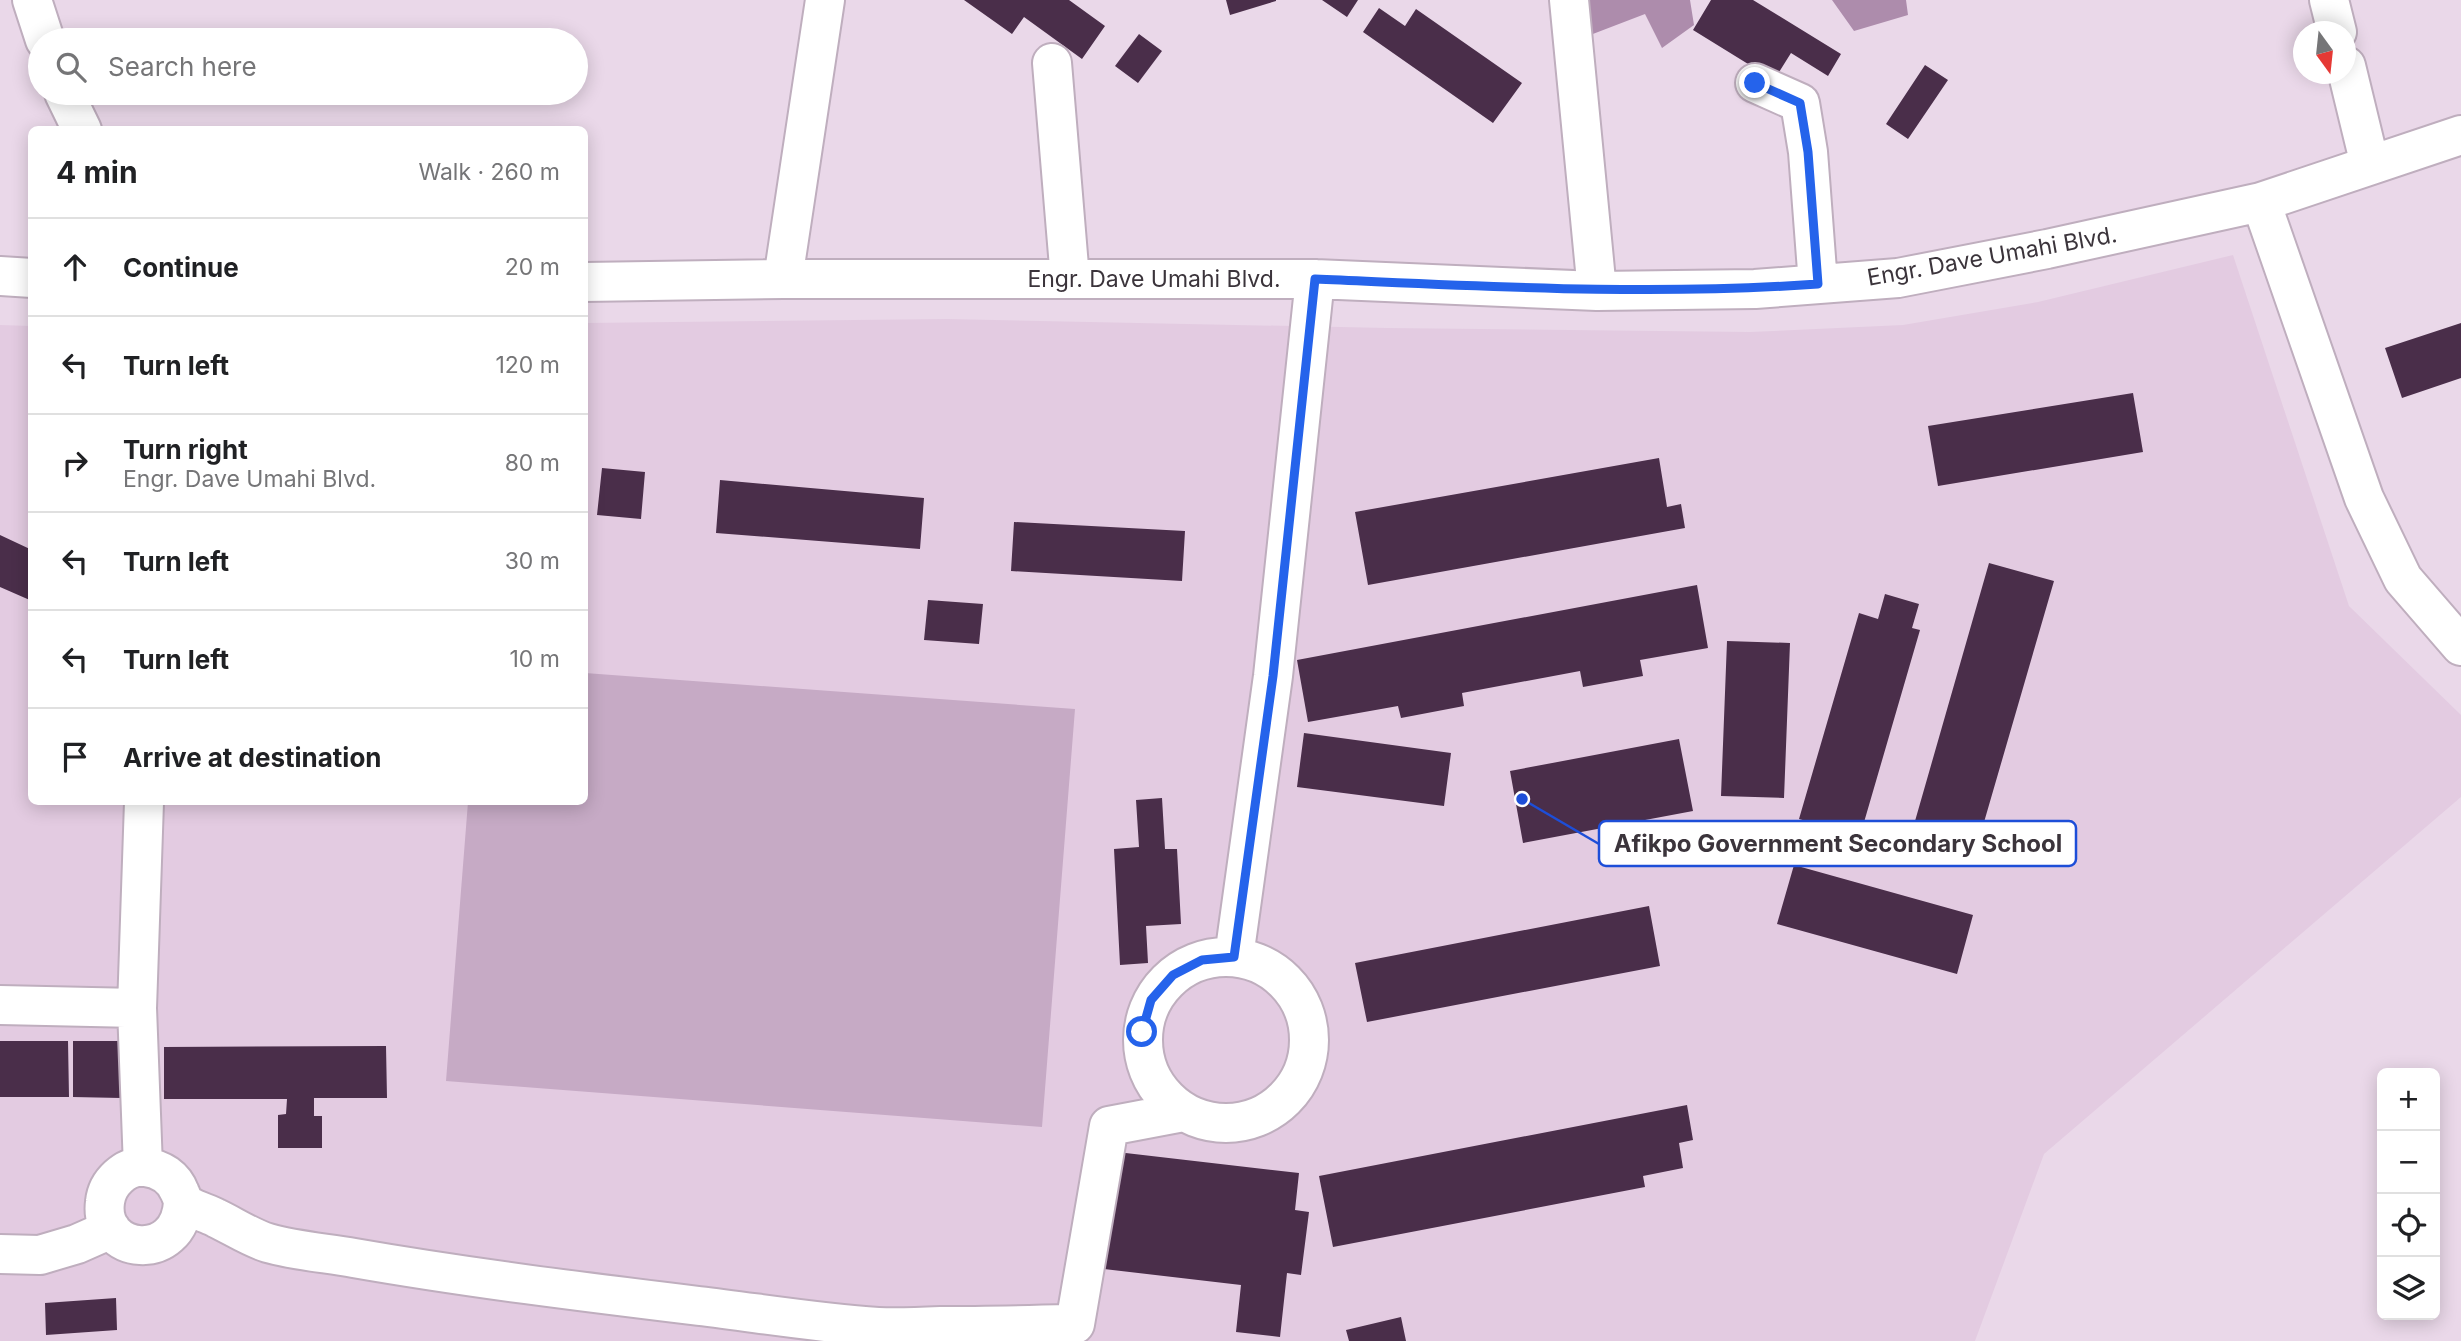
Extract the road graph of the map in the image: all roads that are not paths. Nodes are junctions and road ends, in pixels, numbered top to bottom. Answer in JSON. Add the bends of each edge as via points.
{"nodes":[{"id":1,"x":32,"y":0,"type":"edge"},
{"id":2,"x":825,"y":0,"type":"edge"},
{"id":3,"x":1569,"y":0,"type":"edge"},
{"id":4,"x":2329,"y":0,"type":"edge"},
{"id":5,"x":2334,"y":21,"type":"edge"},
{"id":6,"x":42,"y":28,"type":"edge"},
{"id":7,"x":1052,"y":63,"type":"dead end"},
{"id":8,"x":1755,"y":83,"type":"dead end"},
{"id":9,"x":2350,"y":84,"type":"edge"},
{"id":10,"x":70,"y":105,"type":"edge"},
{"id":11,"x":80,"y":126,"type":"edge"},
{"id":12,"x":2461,"y":135,"type":"edge"},
{"id":13,"x":2370,"y":165,"type":"junction"},
{"id":14,"x":2261,"y":202,"type":"junction"},
{"id":15,"x":0,"y":276,"type":"edge"},
{"id":16,"x":28,"y":278,"type":"edge"},
{"id":17,"x":783,"y":279,"type":"junction"},
{"id":18,"x":1070,"y":279,"type":"junction"},
{"id":19,"x":1315,"y":279,"type":"junction"},
{"id":20,"x":588,"y":282,"type":"edge"},
{"id":21,"x":1818,"y":284,"type":"junction"},
{"id":22,"x":1597,"y":291,"type":"junction"},
{"id":23,"x":2461,"y":646,"type":"edge"},
{"id":24,"x":144,"y":805,"type":"edge"},
{"id":25,"x":1234,"y":957,"type":"junction"},
{"id":26,"x":0,"y":1005,"type":"edge"},
{"id":27,"x":137,"y":1008,"type":"junction"},
{"id":28,"x":1184,"y":1112,"type":"junction"},
{"id":29,"x":143,"y":1167,"type":"junction"},
{"id":30,"x":183,"y":1202,"type":"junction"},
{"id":31,"x":111,"y":1229,"type":"junction"},
{"id":32,"x":0,"y":1254,"type":"edge"}],
"edges":[{"from":1,"to":6,"type":"street"},
{"from":2,"to":17,"type":"street"},
{"from":3,"to":22,"type":"street"},
{"from":4,"to":5,"type":"street"},
{"from":7,"to":18,"type":"street"},
{"from":8,"to":21,"type":"street","via":[[1800,103]]},
{"from":9,"to":13,"type":"street"},
{"from":10,"to":11,"type":"street"},
{"from":12,"to":13,"type":"street","name":"Engr. Dave Umahi Blvd."},
{"from":13,"to":14,"type":"street","name":"Engr. Dave Umahi Blvd."},
{"from":14,"to":21,"type":"street","name":"Engr. Dave Umahi Blvd.","via":[[1898,278]]},
{"from":14,"to":23,"type":"street","via":[[2364,498],[2403,579]]},
{"from":15,"to":16,"type":"street"},
{"from":17,"to":18,"type":"street","name":"Engr. Dave Umahi Blvd."},
{"from":17,"to":20,"type":"street","name":"Engr. Dave Umahi Blvd."},
{"from":18,"to":19,"type":"street","name":"Engr. Dave Umahi Blvd."},
{"from":19,"to":22,"type":"street","name":"Engr. Dave Umahi Blvd."},
{"from":19,"to":25,"type":"street","via":[[1273,676]]},
{"from":21,"to":22,"type":"street","name":"Engr. Dave Umahi Blvd."},
{"from":24,"to":27,"type":"street"},
{"from":25,"to":28,"type":"street","via":[[1202,960],[1173,975],[1151,1000],[1142,1032],[1145,1064],[1161,1093]]},
{"from":25,"to":28,"type":"street","via":[[1265,966],[1291,987],[1307,1016],[1310,1048],[1300,1079],[1279,1105],[1250,1120],[1217,1123]]},
{"from":26,"to":27,"type":"street"},
{"from":27,"to":29,"type":"street"},
{"from":28,"to":30,"type":"street","via":[[1109,1126],[1075,1324],[879,1327],[530,1285],[267,1243]]},
{"from":29,"to":30,"type":"street","via":[[172,1179]]},
{"from":29,"to":31,"type":"street","via":[[123,1172],[107,1192],[104,1205]]},
{"from":30,"to":31,"type":"street","via":[[177,1227],[157,1243],[132,1244]]},
{"from":31,"to":32,"type":"street","via":[[40,1255]]}]}
